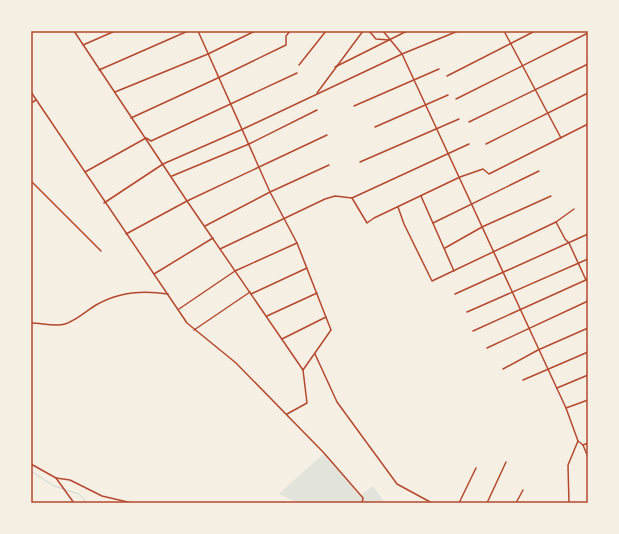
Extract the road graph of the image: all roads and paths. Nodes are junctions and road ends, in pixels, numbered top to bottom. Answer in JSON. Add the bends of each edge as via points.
{"nodes":[{"id":1,"x":74,"y":31,"type":"edge"},
{"id":2,"x":115,"y":31,"type":"edge"},
{"id":3,"x":188,"y":31,"type":"edge"},
{"id":4,"x":198,"y":31,"type":"edge"},
{"id":5,"x":254,"y":31,"type":"edge"},
{"id":6,"x":290,"y":31,"type":"edge"},
{"id":7,"x":326,"y":31,"type":"edge"},
{"id":8,"x":363,"y":31,"type":"edge"},
{"id":9,"x":369,"y":31,"type":"edge"},
{"id":10,"x":383,"y":31,"type":"edge"},
{"id":11,"x":407,"y":31,"type":"edge"},
{"id":12,"x":458,"y":31,"type":"edge"},
{"id":13,"x":504,"y":31,"type":"edge"},
{"id":14,"x":535,"y":31,"type":"edge"},
{"id":15,"x":588,"y":33,"type":"edge"},
{"id":16,"x":390,"y":40,"type":"junction"},
{"id":17,"x":510,"y":44,"type":"junction"},
{"id":18,"x":83,"y":45,"type":"junction"},
{"id":19,"x":208,"y":54,"type":"junction"},
{"id":20,"x":402,"y":54,"type":"junction"},
{"id":21,"x":588,"y":64,"type":"edge"},
{"id":22,"x":299,"y":65,"type":"dead end"},
{"id":23,"x":523,"y":66,"type":"junction"},
{"id":24,"x":335,"y":67,"type":"junction"},
{"id":25,"x":439,"y":69,"type":"dead end"},
{"id":26,"x":99,"y":70,"type":"junction"},
{"id":27,"x":296,"y":72,"type":"dead end"},
{"id":28,"x":447,"y":76,"type":"dead end"},
{"id":29,"x":220,"y":77,"type":"junction"},
{"id":30,"x":413,"y":80,"type":"junction"},
{"id":31,"x":535,"y":90,"type":"junction"},
{"id":32,"x":31,"y":92,"type":"edge"},
{"id":33,"x":115,"y":92,"type":"junction"},
{"id":34,"x":588,"y":92,"type":"edge"},
{"id":35,"x":315,"y":94,"type":"junction"},
{"id":36,"x":448,"y":95,"type":"dead end"},
{"id":37,"x":456,"y":99,"type":"dead end"},
{"id":38,"x":36,"y":100,"type":"junction"},
{"id":39,"x":31,"y":103,"type":"edge"},
{"id":40,"x":231,"y":104,"type":"junction"},
{"id":41,"x":426,"y":105,"type":"junction"},
{"id":42,"x":354,"y":106,"type":"dead end"},
{"id":43,"x":317,"y":110,"type":"dead end"},
{"id":44,"x":546,"y":113,"type":"junction"},
{"id":45,"x":131,"y":118,"type":"junction"},
{"id":46,"x":459,"y":119,"type":"dead end"},
{"id":47,"x":469,"y":122,"type":"dead end"},
{"id":48,"x":588,"y":124,"type":"edge"},
{"id":49,"x":375,"y":127,"type":"dead end"},
{"id":50,"x":243,"y":129,"type":"junction"},
{"id":51,"x":438,"y":129,"type":"junction"},
{"id":52,"x":327,"y":135,"type":"dead end"},
{"id":53,"x":146,"y":138,"type":"junction"},
{"id":54,"x":561,"y":138,"type":"junction"},
{"id":55,"x":249,"y":144,"type":"junction"},
{"id":56,"x":469,"y":144,"type":"dead end"},
{"id":57,"x":486,"y":144,"type":"dead end"},
{"id":58,"x":449,"y":153,"type":"junction"},
{"id":59,"x":360,"y":162,"type":"dead end"},
{"id":60,"x":163,"y":164,"type":"junction"},
{"id":61,"x":329,"y":165,"type":"dead end"},
{"id":62,"x":259,"y":167,"type":"junction"},
{"id":63,"x":538,"y":171,"type":"dead end"},
{"id":64,"x":85,"y":172,"type":"junction"},
{"id":65,"x":172,"y":176,"type":"junction"},
{"id":66,"x":460,"y":178,"type":"junction"},
{"id":67,"x":31,"y":181,"type":"edge"},
{"id":68,"x":270,"y":192,"type":"junction"},
{"id":69,"x":421,"y":195,"type":"junction"},
{"id":70,"x":551,"y":196,"type":"dead end"},
{"id":71,"x":352,"y":198,"type":"junction"},
{"id":72,"x":188,"y":202,"type":"junction"},
{"id":73,"x":104,"y":203,"type":"junction"},
{"id":74,"x":471,"y":204,"type":"junction"},
{"id":75,"x":398,"y":207,"type":"junction"},
{"id":76,"x":574,"y":209,"type":"dead end"},
{"id":77,"x":284,"y":218,"type":"junction"},
{"id":78,"x":556,"y":222,"type":"junction"},
{"id":79,"x":433,"y":223,"type":"junction"},
{"id":80,"x":205,"y":226,"type":"junction"},
{"id":81,"x":482,"y":227,"type":"junction"},
{"id":82,"x":126,"y":234,"type":"junction"},
{"id":83,"x":588,"y":234,"type":"edge"},
{"id":84,"x":213,"y":238,"type":"junction"},
{"id":85,"x":297,"y":243,"type":"junction"},
{"id":86,"x":570,"y":243,"type":"junction"},
{"id":87,"x":220,"y":248,"type":"junction"},
{"id":88,"x":444,"y":248,"type":"junction"},
{"id":89,"x":101,"y":251,"type":"dead end"},
{"id":90,"x":493,"y":251,"type":"junction"},
{"id":91,"x":588,"y":258,"type":"edge"},
{"id":92,"x":579,"y":263,"type":"junction"},
{"id":93,"x":308,"y":268,"type":"junction"},
{"id":94,"x":234,"y":271,"type":"junction"},
{"id":95,"x":454,"y":271,"type":"junction"},
{"id":96,"x":504,"y":273,"type":"junction"},
{"id":97,"x":154,"y":274,"type":"junction"},
{"id":98,"x":587,"y":280,"type":"edge"},
{"id":99,"x":513,"y":292,"type":"junction"},
{"id":100,"x":251,"y":293,"type":"junction"},
{"id":101,"x":317,"y":293,"type":"junction"},
{"id":102,"x":168,"y":294,"type":"junction"},
{"id":103,"x":455,"y":294,"type":"dead end"},
{"id":104,"x":588,"y":301,"type":"edge"},
{"id":105,"x":179,"y":309,"type":"junction"},
{"id":106,"x":521,"y":310,"type":"junction"},
{"id":107,"x":467,"y":312,"type":"dead end"},
{"id":108,"x":267,"y":316,"type":"junction"},
{"id":109,"x":326,"y":316,"type":"junction"},
{"id":110,"x":31,"y":323,"type":"edge"},
{"id":111,"x":529,"y":327,"type":"junction"},
{"id":112,"x":588,"y":328,"type":"edge"},
{"id":113,"x":194,"y":330,"type":"junction"},
{"id":114,"x":473,"y":331,"type":"dead end"},
{"id":115,"x":282,"y":339,"type":"junction"},
{"id":116,"x":487,"y":348,"type":"dead end"},
{"id":117,"x":538,"y":350,"type":"junction"},
{"id":118,"x":588,"y":352,"type":"edge"},
{"id":119,"x":315,"y":353,"type":"junction"},
{"id":120,"x":503,"y":368,"type":"dead end"},
{"id":121,"x":548,"y":369,"type":"junction"},
{"id":122,"x":303,"y":370,"type":"junction"},
{"id":123,"x":588,"y":375,"type":"edge"},
{"id":124,"x":523,"y":380,"type":"dead end"},
{"id":125,"x":557,"y":388,"type":"junction"},
{"id":126,"x":588,"y":400,"type":"edge"},
{"id":127,"x":566,"y":408,"type":"junction"},
{"id":128,"x":287,"y":414,"type":"junction"},
{"id":129,"x":578,"y":440,"type":"junction"},
{"id":130,"x":588,"y":443,"type":"edge"},
{"id":131,"x":583,"y":445,"type":"junction"},
{"id":132,"x":588,"y":456,"type":"edge"},
{"id":133,"x":506,"y":462,"type":"dead end"},
{"id":134,"x":31,"y":464,"type":"edge"},
{"id":135,"x":476,"y":468,"type":"dead end"},
{"id":136,"x":56,"y":478,"type":"junction"},
{"id":137,"x":523,"y":490,"type":"dead end"},
{"id":138,"x":74,"y":503,"type":"edge"},
{"id":139,"x":132,"y":503,"type":"edge"},
{"id":140,"x":362,"y":503,"type":"edge"},
{"id":141,"x":432,"y":503,"type":"edge"},
{"id":142,"x":460,"y":503,"type":"edge"},
{"id":143,"x":487,"y":503,"type":"edge"},
{"id":144,"x":516,"y":503,"type":"edge"},
{"id":145,"x":569,"y":503,"type":"edge"}],
"edges":[{"from":1,"to":18,"type":"street"},
{"from":2,"to":18,"type":"street"},
{"from":3,"to":26,"type":"street"},
{"from":4,"to":19,"type":"street"},
{"from":5,"to":19,"type":"street"},
{"from":6,"to":29,"type":"street","via":[[286,36],[286,45]]},
{"from":7,"to":22,"type":"street"},
{"from":8,"to":24,"type":"street"},
{"from":9,"to":16,"type":"street","via":[[376,39]]},
{"from":10,"to":16,"type":"street"},
{"from":11,"to":16,"type":"street"},
{"from":12,"to":20,"type":"street"},
{"from":13,"to":17,"type":"street"},
{"from":14,"to":17,"type":"street"},
{"from":15,"to":23,"type":"street"},
{"from":16,"to":20,"type":"street"},
{"from":16,"to":24,"type":"street"},
{"from":17,"to":23,"type":"street"},
{"from":17,"to":28,"type":"street"},
{"from":18,"to":26,"type":"street"},
{"from":19,"to":29,"type":"street"},
{"from":19,"to":33,"type":"street"},
{"from":20,"to":30,"type":"street"},
{"from":20,"to":35,"type":"street"},
{"from":21,"to":31,"type":"street"},
{"from":23,"to":31,"type":"street"},
{"from":23,"to":37,"type":"street"},
{"from":24,"to":35,"type":"street"},
{"from":25,"to":30,"type":"street"},
{"from":26,"to":33,"type":"street"},
{"from":27,"to":40,"type":"street"},
{"from":29,"to":40,"type":"street"},
{"from":29,"to":45,"type":"street"},
{"from":30,"to":41,"type":"street"},
{"from":30,"to":42,"type":"street"},
{"from":31,"to":44,"type":"street"},
{"from":31,"to":47,"type":"street"},
{"from":32,"to":38,"type":"street"},
{"from":33,"to":45,"type":"street"},
{"from":34,"to":44,"type":"street"},
{"from":35,"to":50,"type":"street"},
{"from":36,"to":41,"type":"street"},
{"from":38,"to":39,"type":"street"},
{"from":38,"to":64,"type":"street"},
{"from":40,"to":50,"type":"street"},
{"from":40,"to":53,"type":"street","via":[[151,141]]},
{"from":41,"to":49,"type":"street"},
{"from":41,"to":51,"type":"street"},
{"from":43,"to":55,"type":"street"},
{"from":44,"to":54,"type":"street"},
{"from":44,"to":57,"type":"street"},
{"from":45,"to":53,"type":"street"},
{"from":46,"to":51,"type":"street"},
{"from":48,"to":54,"type":"street"},
{"from":50,"to":55,"type":"street"},
{"from":50,"to":60,"type":"street"},
{"from":51,"to":58,"type":"street"},
{"from":51,"to":59,"type":"street"},
{"from":52,"to":62,"type":"street"},
{"from":53,"to":60,"type":"street"},
{"from":53,"to":64,"type":"street"},
{"from":54,"to":66,"type":"street","via":[[489,174],[483,169]]},
{"from":55,"to":62,"type":"street"},
{"from":55,"to":65,"type":"street"},
{"from":56,"to":58,"type":"street"},
{"from":58,"to":66,"type":"street"},
{"from":58,"to":71,"type":"street"},
{"from":60,"to":65,"type":"street"},
{"from":60,"to":73,"type":"street"},
{"from":61,"to":68,"type":"street"},
{"from":62,"to":68,"type":"street"},
{"from":62,"to":72,"type":"street"},
{"from":63,"to":74,"type":"street"},
{"from":64,"to":73,"type":"street"},
{"from":65,"to":72,"type":"street"},
{"from":66,"to":69,"type":"street"},
{"from":66,"to":74,"type":"street"},
{"from":67,"to":89,"type":"street"},
{"from":68,"to":77,"type":"street"},
{"from":68,"to":80,"type":"street"},
{"from":69,"to":75,"type":"street"},
{"from":69,"to":79,"type":"street"},
{"from":70,"to":81,"type":"street"},
{"from":71,"to":75,"type":"street","via":[[367,223]]},
{"from":71,"to":77,"type":"street","via":[[335,196]]},
{"from":72,"to":80,"type":"street"},
{"from":72,"to":82,"type":"street"},
{"from":73,"to":82,"type":"street"},
{"from":74,"to":79,"type":"street"},
{"from":74,"to":81,"type":"street"},
{"from":75,"to":95,"type":"street","via":[[432,281]]},
{"from":76,"to":78,"type":"street"},
{"from":77,"to":85,"type":"street"},
{"from":77,"to":87,"type":"street"},
{"from":78,"to":86,"type":"street"},
{"from":78,"to":90,"type":"street"},
{"from":79,"to":88,"type":"street"},
{"from":80,"to":84,"type":"street"},
{"from":81,"to":88,"type":"street"},
{"from":81,"to":90,"type":"street"},
{"from":82,"to":97,"type":"street"},
{"from":83,"to":86,"type":"street"},
{"from":84,"to":87,"type":"street"},
{"from":84,"to":97,"type":"street"},
{"from":85,"to":93,"type":"street"},
{"from":85,"to":94,"type":"street"},
{"from":86,"to":92,"type":"street"},
{"from":86,"to":96,"type":"street"},
{"from":87,"to":94,"type":"street"},
{"from":88,"to":95,"type":"street"},
{"from":90,"to":95,"type":"street"},
{"from":90,"to":96,"type":"street"},
{"from":91,"to":92,"type":"street"},
{"from":92,"to":98,"type":"street"},
{"from":92,"to":99,"type":"street"},
{"from":93,"to":100,"type":"street"},
{"from":93,"to":101,"type":"street"},
{"from":94,"to":100,"type":"street"},
{"from":94,"to":105,"type":"street"},
{"from":96,"to":99,"type":"street"},
{"from":96,"to":103,"type":"street"},
{"from":97,"to":102,"type":"street"},
{"from":98,"to":106,"type":"street"},
{"from":99,"to":106,"type":"street"},
{"from":99,"to":107,"type":"street"},
{"from":100,"to":108,"type":"street"},
{"from":100,"to":113,"type":"street"},
{"from":101,"to":108,"type":"street"},
{"from":101,"to":109,"type":"street"},
{"from":102,"to":105,"type":"street"},
{"from":102,"to":110,"type":"street","via":[[152,292],[115,295],[64,324]]},
{"from":104,"to":111,"type":"street"},
{"from":105,"to":113,"type":"street"},
{"from":106,"to":111,"type":"street"},
{"from":106,"to":114,"type":"street"},
{"from":108,"to":115,"type":"street"},
{"from":109,"to":115,"type":"street"},
{"from":109,"to":119,"type":"street","via":[[331,330]]},
{"from":111,"to":116,"type":"street"},
{"from":111,"to":117,"type":"street"},
{"from":112,"to":117,"type":"street"},
{"from":113,"to":128,"type":"street","via":[[236,363]]},
{"from":115,"to":122,"type":"street"},
{"from":117,"to":120,"type":"street"},
{"from":117,"to":121,"type":"street"},
{"from":118,"to":121,"type":"street"},
{"from":119,"to":122,"type":"street"},
{"from":119,"to":141,"type":"street","via":[[337,402],[397,484]]},
{"from":121,"to":124,"type":"street"},
{"from":121,"to":125,"type":"street"},
{"from":122,"to":128,"type":"street","via":[[307,403]]},
{"from":123,"to":125,"type":"street"},
{"from":125,"to":127,"type":"street"},
{"from":126,"to":127,"type":"street"},
{"from":127,"to":129,"type":"street"},
{"from":128,"to":140,"type":"street","via":[[363,498]]},
{"from":129,"to":131,"type":"street"},
{"from":129,"to":145,"type":"street","via":[[568,465]]},
{"from":130,"to":131,"type":"street"},
{"from":131,"to":132,"type":"street"},
{"from":133,"to":143,"type":"street"},
{"from":134,"to":136,"type":"street"},
{"from":135,"to":142,"type":"street"},
{"from":136,"to":138,"type":"street"},
{"from":136,"to":139,"type":"street","via":[[70,480],[102,496]]},
{"from":137,"to":144,"type":"street"}]}
